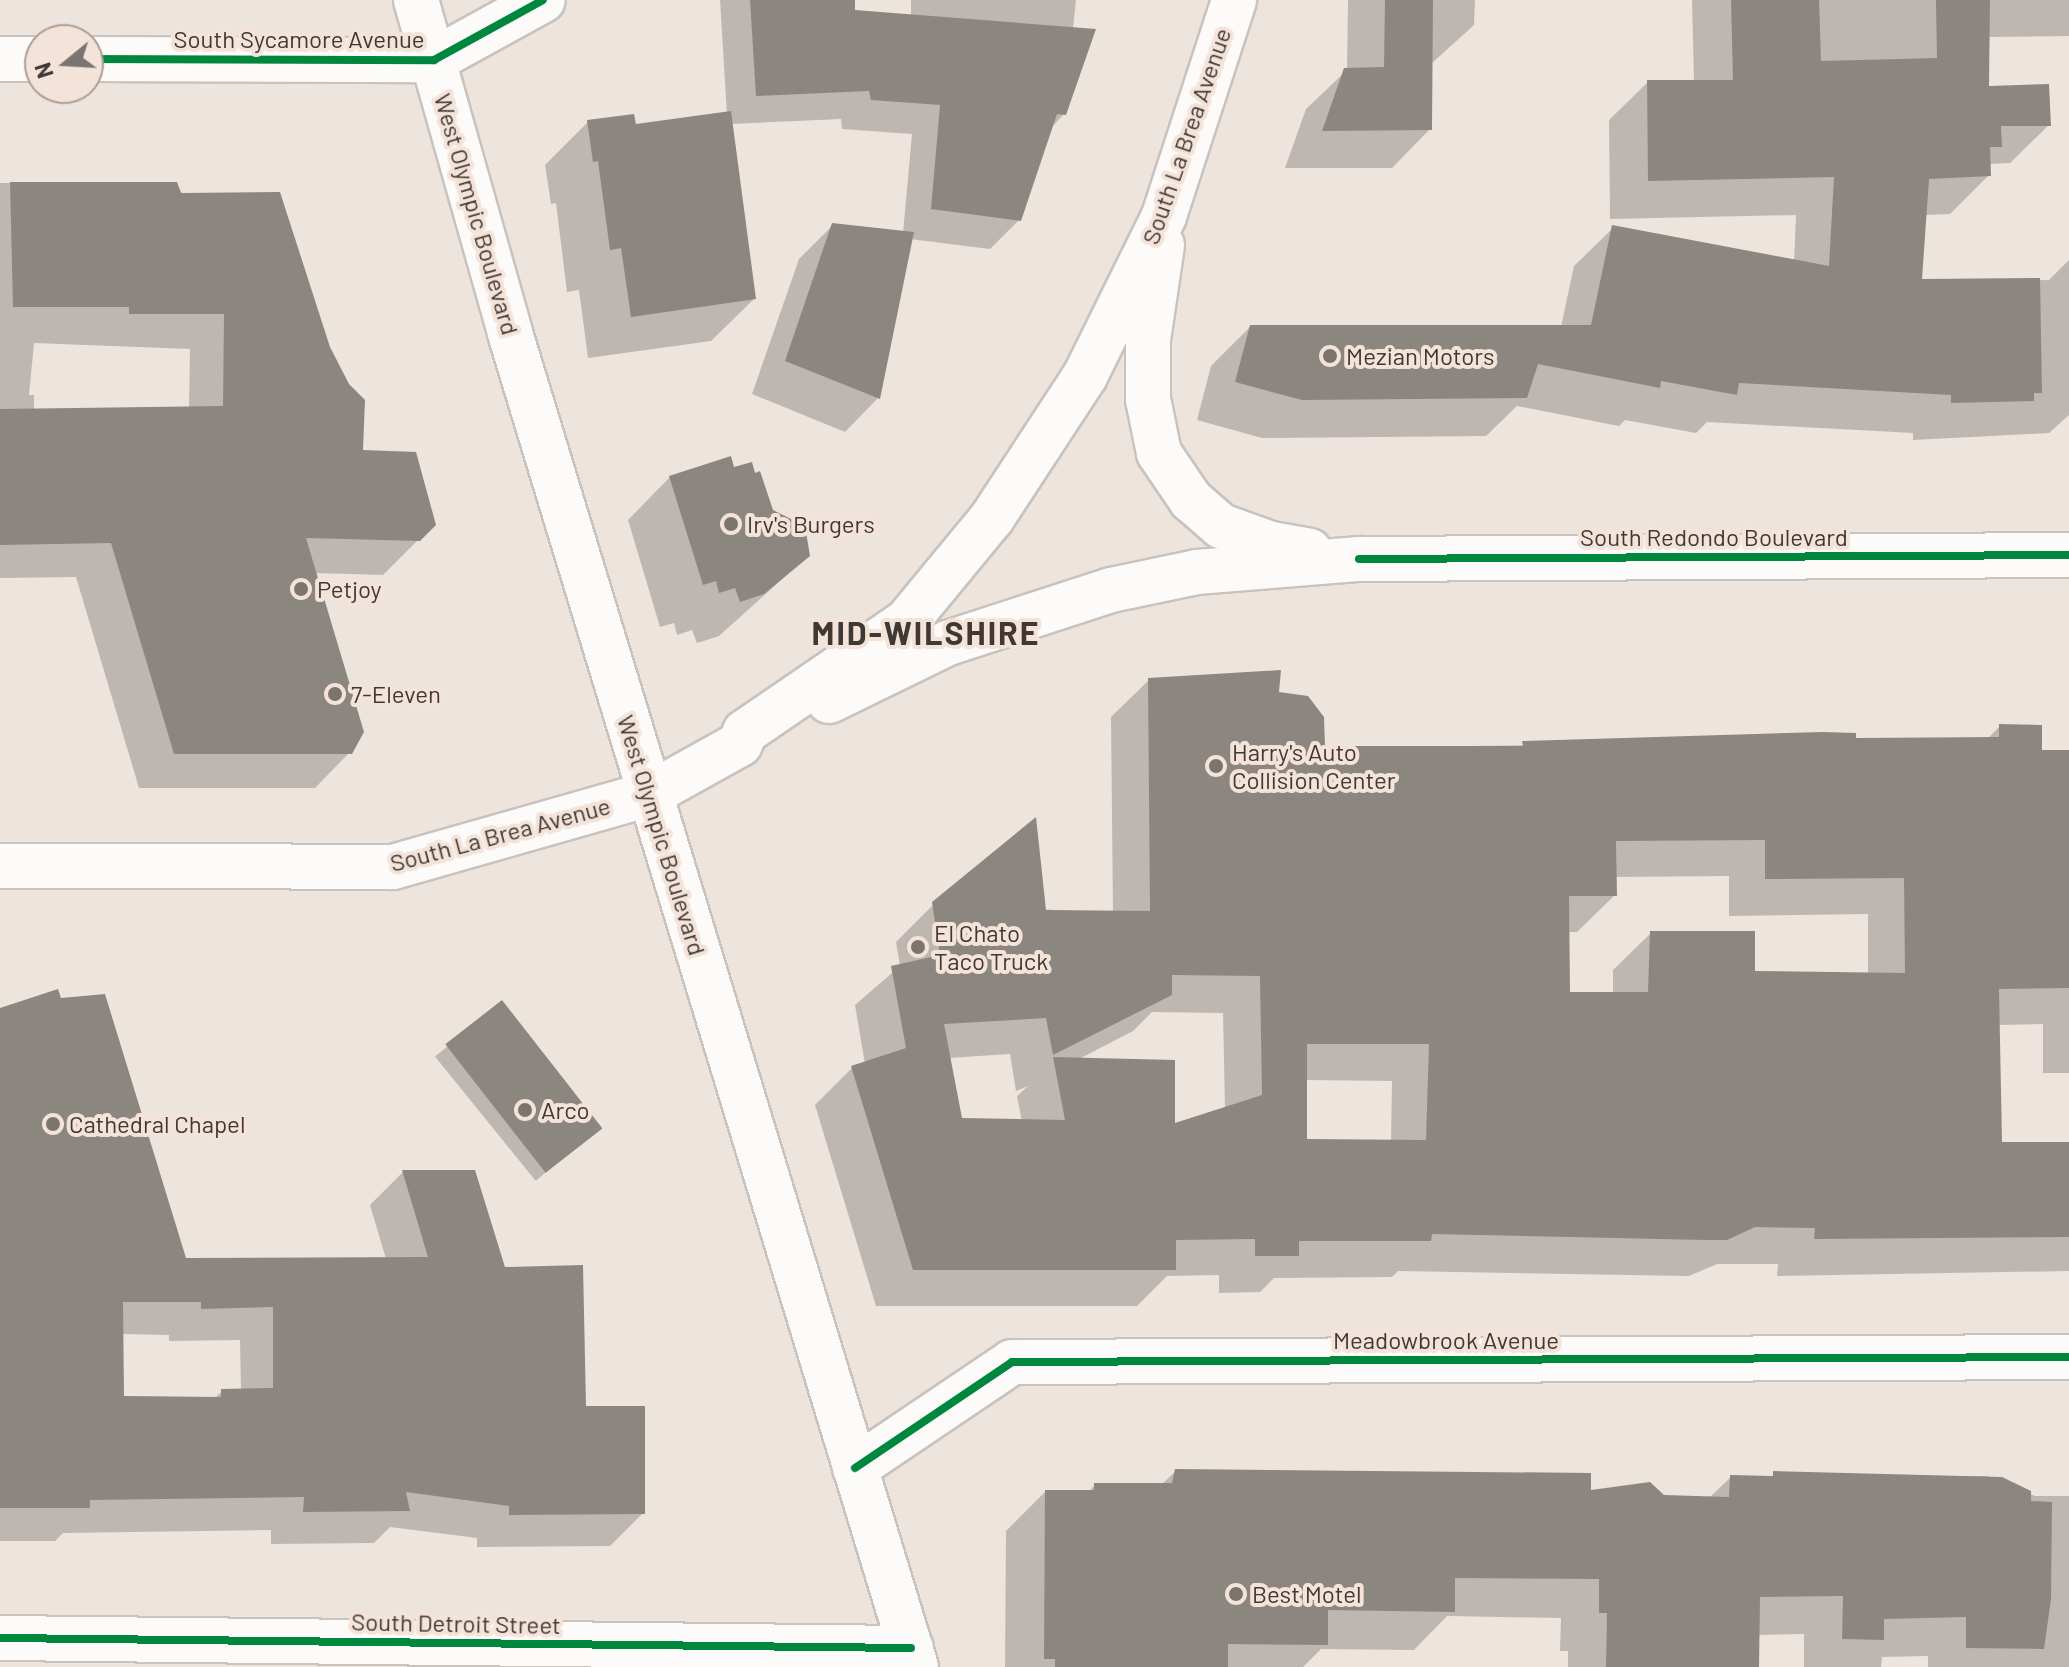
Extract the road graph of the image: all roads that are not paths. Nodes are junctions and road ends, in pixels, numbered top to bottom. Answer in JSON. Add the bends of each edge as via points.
{"nodes":[{"id":1,"x":416,"y":0,"type":"edge"},
{"id":2,"x":543,"y":0,"type":"edge"},
{"id":3,"x":1234,"y":0,"type":"edge"},
{"id":4,"x":0,"y":59,"type":"edge"},
{"id":5,"x":24,"y":59,"type":"edge"},
{"id":6,"x":104,"y":59,"type":"edge"},
{"id":7,"x":434,"y":60,"type":"junction"},
{"id":8,"x":1164,"y":216,"type":"junction"},
{"id":9,"x":2069,"y":555,"type":"edge"},
{"id":10,"x":1359,"y":559,"type":"junction"},
{"id":11,"x":740,"y":744,"type":"junction"},
{"id":12,"x":650,"y":794,"type":"junction"},
{"id":13,"x":0,"y":866,"type":"edge"},
{"id":14,"x":2069,"y":1357,"type":"edge"},
{"id":15,"x":855,"y":1468,"type":"junction"},
{"id":16,"x":0,"y":1638,"type":"edge"},
{"id":17,"x":913,"y":1658,"type":"edge"}],
"edges":[{"from":1,"to":7,"type":"main road","name":"West Olympic Boulevard"},
{"from":2,"to":7,"type":"main road","name":"South Sycamore Avenue"},
{"from":3,"to":8,"type":"main road","name":"South La Brea Avenue"},
{"from":4,"to":5,"type":"main road"},
{"from":6,"to":7,"type":"main road","name":"South Sycamore Avenue"},
{"from":7,"to":12,"type":"main road","name":"West Olympic Boulevard","via":[[510,333]]},
{"from":8,"to":10,"type":"main road","via":[[1148,340],[1148,399],[1159,453],[1191,500],[1221,526],[1271,544]]},
{"from":8,"to":11,"type":"main road","name":"South La Brea Avenue","via":[[1085,376],[992,518],[907,621],[745,732]]},
{"from":9,"to":10,"type":"main road","name":"South Redondo Boulevard"},
{"from":10,"to":11,"type":"main road","via":[[1197,572],[1036,613],[948,643]]},
{"from":11,"to":12,"type":"main road","name":"South La Brea Avenue"},
{"from":12,"to":13,"type":"main road","name":"South La Brea Avenue","via":[[393,867]]},
{"from":12,"to":15,"type":"main road","name":"West Olympic Boulevard"},
{"from":14,"to":15,"type":"main road","name":"Meadowbrook Avenue","via":[[1012,1362]]},
{"from":15,"to":17,"type":"main road","name":"West Olympic Boulevard"},
{"from":16,"to":17,"type":"main road","name":"South Detroit Street"}]}
